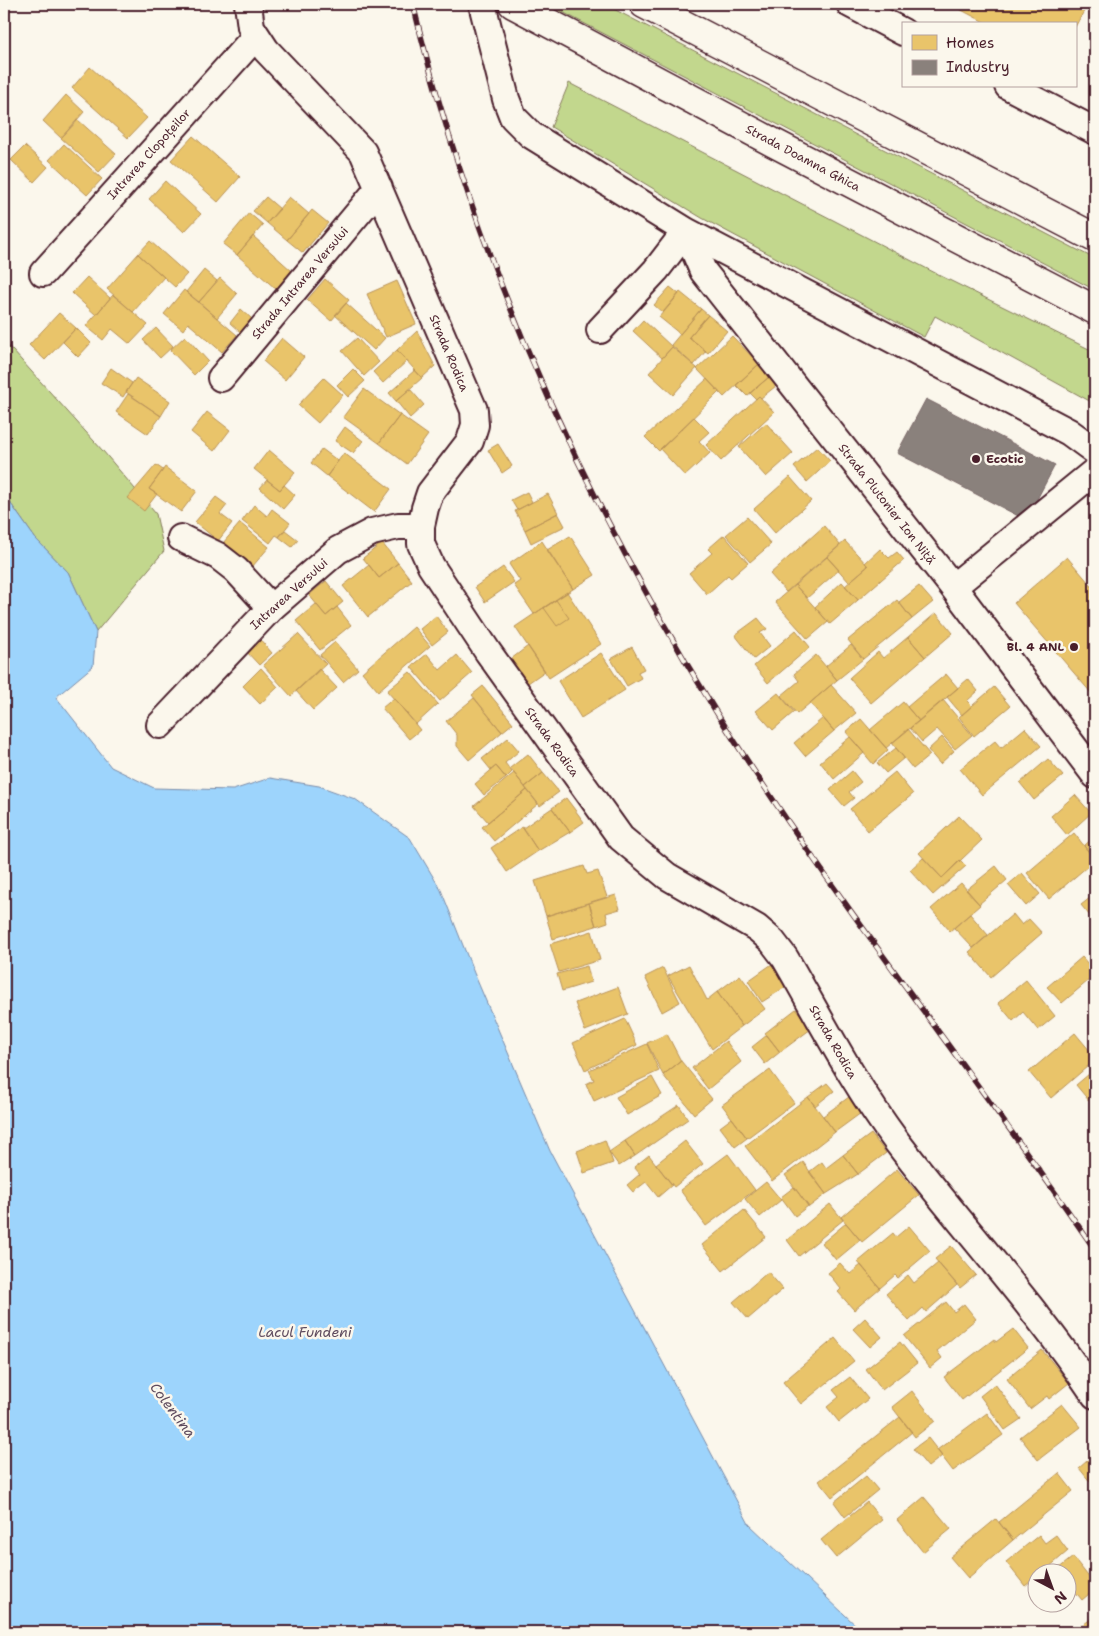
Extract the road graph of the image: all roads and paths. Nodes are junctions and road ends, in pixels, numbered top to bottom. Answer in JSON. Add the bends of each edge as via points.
{"nodes":[{"id":1,"x":248,"y":4,"type":"edge"},
{"id":2,"x":482,"y":4,"type":"edge"},
{"id":3,"x":513,"y":4,"type":"edge"},
{"id":4,"x":644,"y":4,"type":"edge"},
{"id":5,"x":850,"y":4,"type":"edge"},
{"id":6,"x":902,"y":31,"type":"edge"},
{"id":7,"x":256,"y":36,"type":"junction"},
{"id":8,"x":1012,"y":88,"type":"edge"},
{"id":9,"x":1095,"y":131,"type":"edge"},
{"id":10,"x":379,"y":188,"type":"junction"},
{"id":11,"x":686,"y":230,"type":"junction"},
{"id":12,"x":1095,"y":238,"type":"edge"},
{"id":13,"x":43,"y":273,"type":"dead end"},
{"id":14,"x":1095,"y":310,"type":"edge"},
{"id":15,"x":600,"y":330,"type":"dead end"},
{"id":16,"x":221,"y":378,"type":"dead end"},
{"id":17,"x":1095,"y":451,"type":"edge"},
{"id":18,"x":1095,"y":471,"type":"edge"},
{"id":19,"x":421,"y":526,"type":"junction"},
{"id":20,"x":181,"y":538,"type":"dead end"},
{"id":21,"x":952,"y":587,"type":"junction"},
{"id":22,"x":271,"y":608,"type":"junction"},
{"id":23,"x":160,"y":725,"type":"dead end"},
{"id":24,"x":1095,"y":775,"type":"edge"},
{"id":25,"x":1095,"y":1395,"type":"edge"}],
"edges":[{"from":1,"to":7,"type":"street","name":"Strada Rodica","via":[[251,27]]},
{"from":2,"to":11,"type":"street","via":[[506,100],[513,116],[530,135]]},
{"from":3,"to":14,"type":"main road","name":"Strada Doamna Ghica"},
{"from":4,"to":12,"type":"main road"},
{"from":5,"to":6,"type":"street"},
{"from":7,"to":10,"type":"street","name":"Strada Rodica","via":[[282,69],[354,141]]},
{"from":7,"to":13,"type":"street","name":"Intrarea Clopoțeilor"},
{"from":8,"to":9,"type":"street"},
{"from":10,"to":16,"type":"street","name":"Strada Intrarea Versului"},
{"from":10,"to":19,"type":"street","name":"Strada Rodica","via":[[474,410],[475,425],[470,441],[430,493]]},
{"from":11,"to":15,"type":"street","via":[[656,270]]},
{"from":11,"to":17,"type":"street","via":[[1069,432]]},
{"from":11,"to":21,"type":"street","name":"Strada Plutonier Ion Niță","via":[[703,271]]},
{"from":18,"to":21,"type":"street"},
{"from":19,"to":22,"type":"street","name":"Intrarea Versului","via":[[398,526],[359,537],[338,550]]},
{"from":19,"to":25,"type":"street","name":"Strada Rodica","via":[[421,544],[431,566],[488,652],[622,838],[667,876],[757,928],[772,941],[862,1091],[897,1142],[1059,1341]]},
{"from":20,"to":22,"type":"street","via":[[218,556],[236,570]]},
{"from":21,"to":24,"type":"street","name":"Strada Plutonier Ion Niță"},
{"from":22,"to":23,"type":"street","name":"Intrarea Versului"}]}
